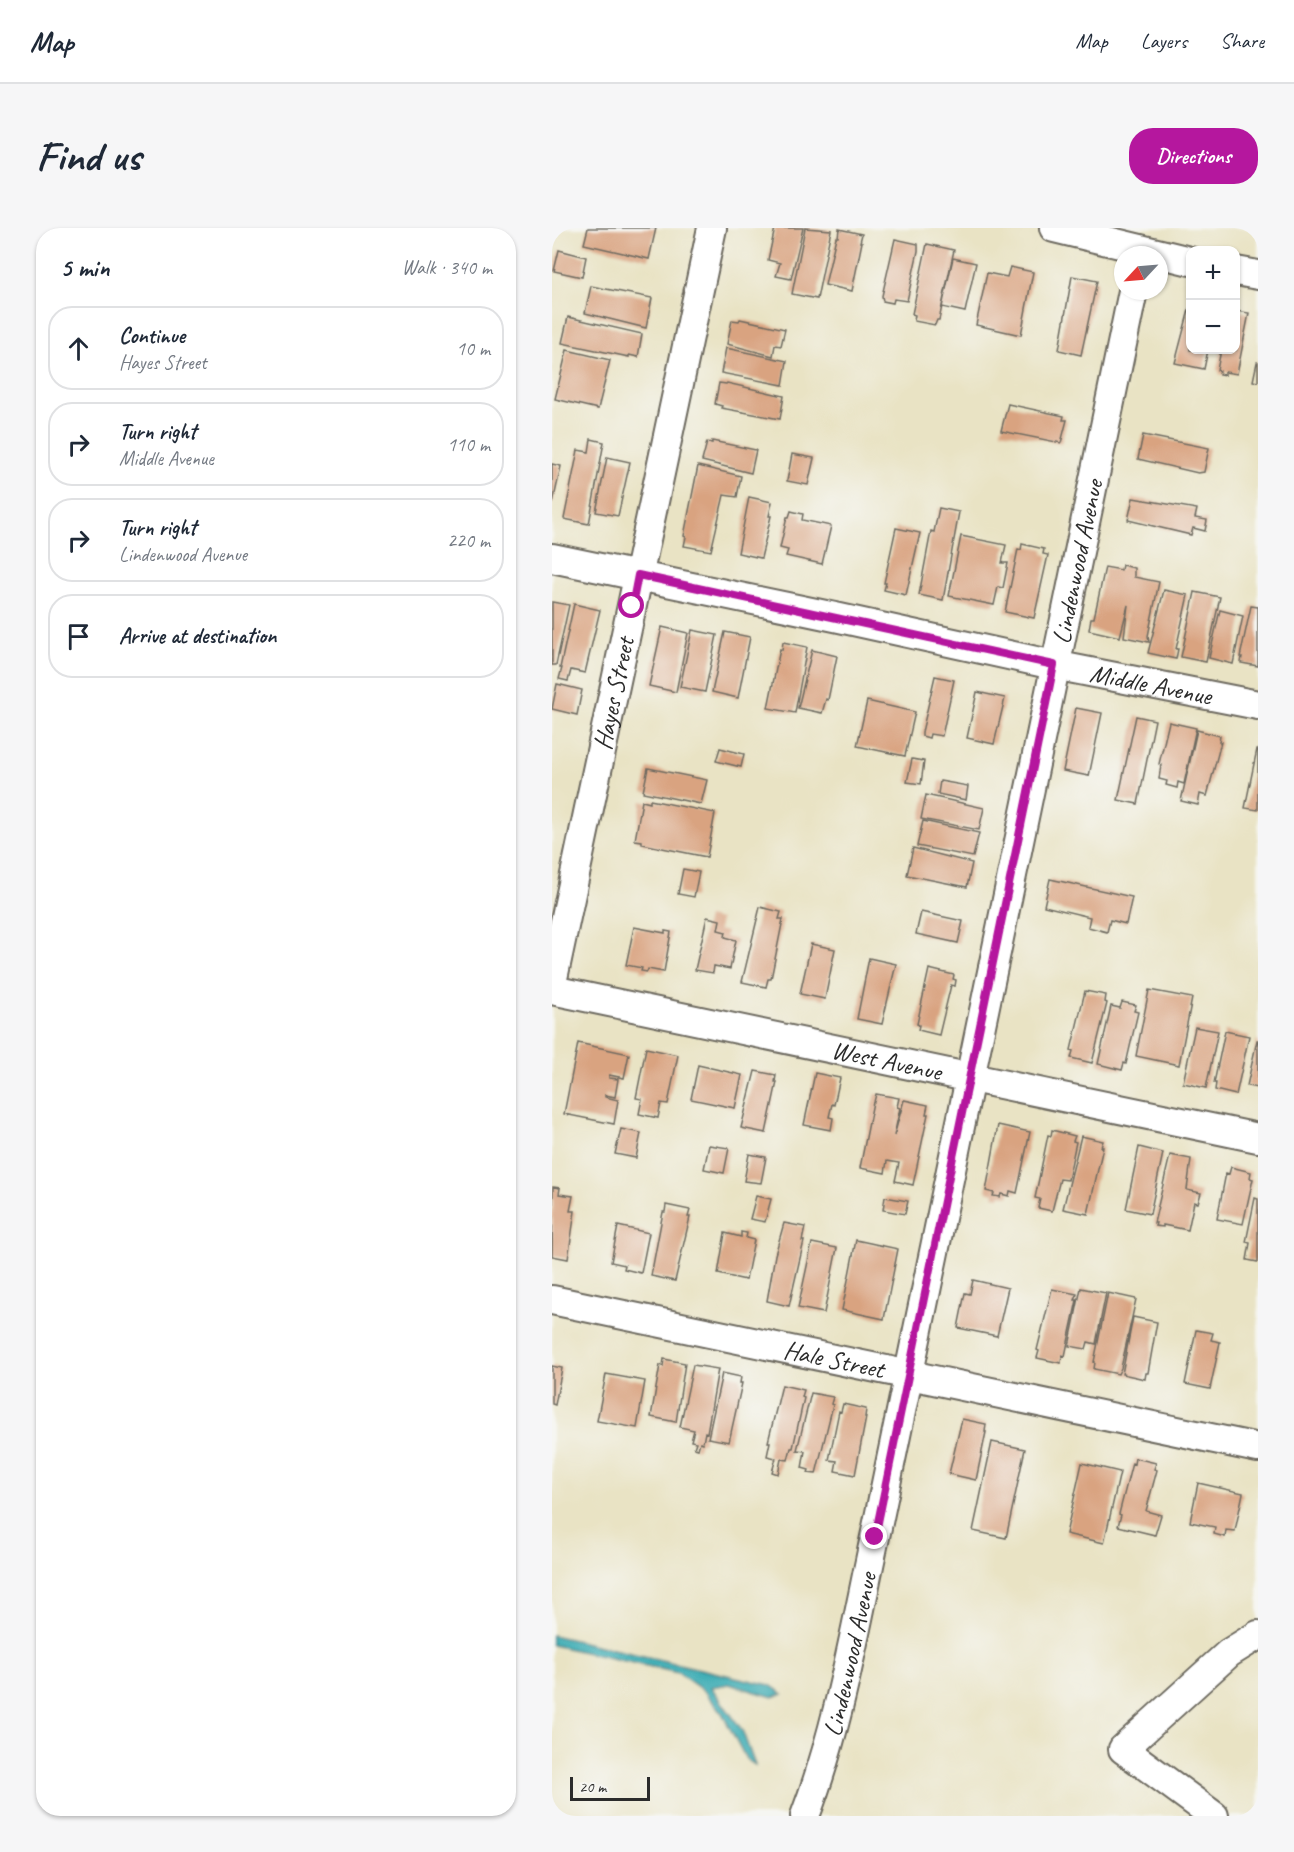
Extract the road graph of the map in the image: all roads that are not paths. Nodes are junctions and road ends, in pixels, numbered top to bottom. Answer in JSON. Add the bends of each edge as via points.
{"nodes":[{"id":1,"x":712,"y":228,"type":"edge"},
{"id":2,"x":1054,"y":228,"type":"edge"},
{"id":3,"x":1143,"y":244,"type":"edge"},
{"id":4,"x":1186,"y":259,"type":"edge"},
{"id":5,"x":1240,"y":272,"type":"edge"},
{"id":6,"x":1258,"y":275,"type":"edge"},
{"id":7,"x":1131,"y":300,"type":"edge"},
{"id":8,"x":552,"y":558,"type":"edge"},
{"id":9,"x":638,"y":575,"type":"junction"},
{"id":10,"x":1054,"y":665,"type":"junction"},
{"id":11,"x":1258,"y":705,"type":"edge"},
{"id":12,"x":552,"y":983,"type":"edge"},
{"id":13,"x":552,"y":990,"type":"edge"},
{"id":14,"x":969,"y":1077,"type":"junction"},
{"id":15,"x":1258,"y":1138,"type":"edge"},
{"id":16,"x":552,"y":1300,"type":"edge"},
{"id":17,"x":907,"y":1375,"type":"junction"},
{"id":18,"x":1258,"y":1448,"type":"edge"},
{"id":19,"x":1258,"y":1635,"type":"edge"},
{"id":20,"x":805,"y":1816,"type":"edge"},
{"id":21,"x":1214,"y":1816,"type":"edge"}],
"edges":[{"from":1,"to":9,"type":"street","name":"Hayes Street"},
{"from":2,"to":3,"type":"street"},
{"from":3,"to":4,"type":"street"},
{"from":5,"to":6,"type":"street"},
{"from":7,"to":10,"type":"street","name":"Lindenwood Avenue"},
{"from":8,"to":9,"type":"street","name":"Middle Avenue"},
{"from":9,"to":10,"type":"street","name":"Middle Avenue"},
{"from":9,"to":12,"type":"street","name":"Hayes Street"},
{"from":10,"to":11,"type":"street","name":"Middle Avenue"},
{"from":10,"to":14,"type":"street","name":"Lindenwood Avenue"},
{"from":13,"to":14,"type":"street","name":"West Avenue"},
{"from":14,"to":15,"type":"street","name":"West Avenue"},
{"from":14,"to":17,"type":"street","name":"Lindenwood Avenue"},
{"from":16,"to":17,"type":"street","name":"Hale Street"},
{"from":17,"to":18,"type":"street","name":"Hale Street"},
{"from":17,"to":20,"type":"street","name":"Lindenwood Avenue","via":[[836,1714]]},
{"from":19,"to":21,"type":"street","via":[[1229,1653],[1123,1749]]}]}
